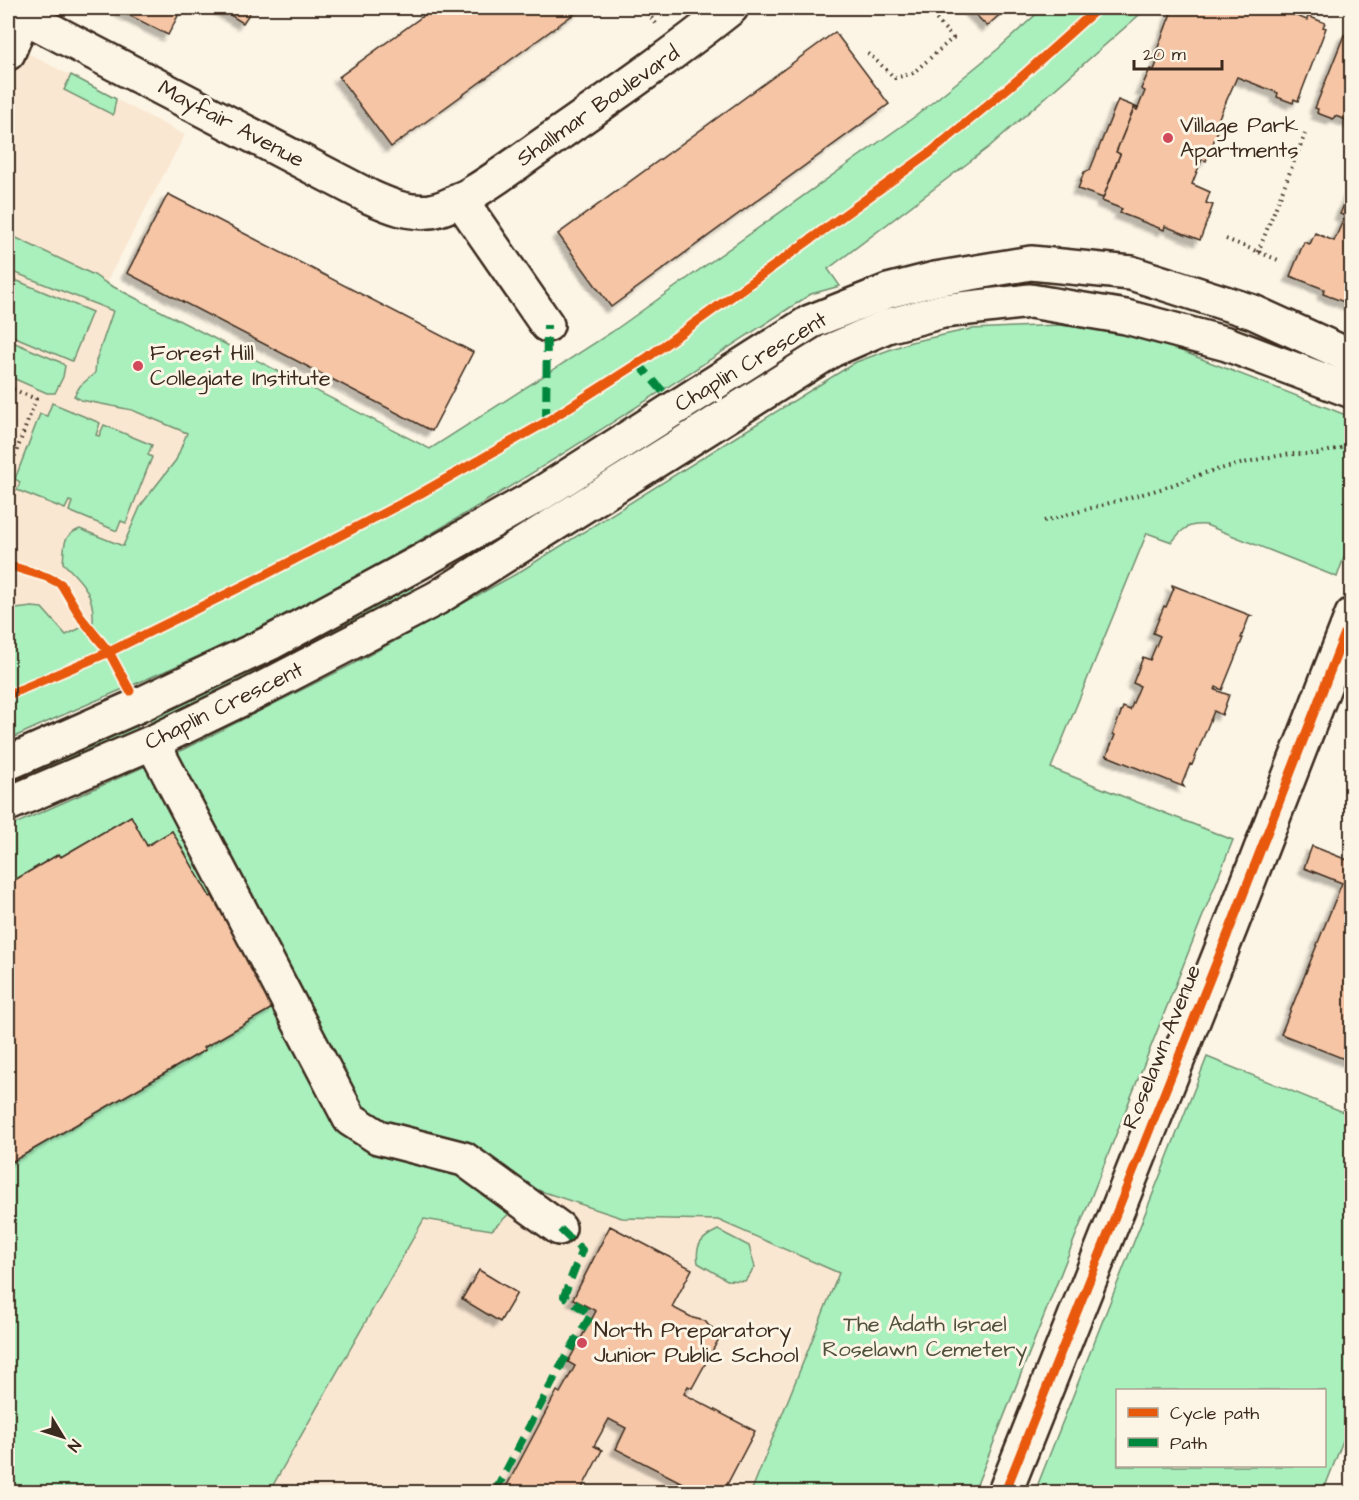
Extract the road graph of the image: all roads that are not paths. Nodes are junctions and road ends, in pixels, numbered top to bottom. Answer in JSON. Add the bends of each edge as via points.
{"nodes":[{"id":1,"x":731,"y":8,"type":"edge"},
{"id":2,"x":15,"y":12,"type":"edge"},
{"id":3,"x":8,"y":53,"type":"edge"},
{"id":4,"x":460,"y":199,"type":"junction"},
{"id":5,"x":1079,"y":267,"type":"junction"},
{"id":6,"x":1071,"y":308,"type":"junction"},
{"id":7,"x":547,"y":325,"type":"dead end"},
{"id":8,"x":1352,"y":357,"type":"edge"},
{"id":9,"x":1352,"y":391,"type":"edge"},
{"id":10,"x":420,"y":562,"type":"junction"},
{"id":11,"x":437,"y":598,"type":"junction"},
{"id":12,"x":1352,"y":615,"type":"edge"},
{"id":13,"x":159,"y":754,"type":"dead end"},
{"id":14,"x":8,"y":763,"type":"edge"},
{"id":15,"x":8,"y":804,"type":"edge"},
{"id":16,"x":559,"y":1228,"type":"dead end"},
{"id":17,"x":1005,"y":1492,"type":"edge"}],
"edges":[{"from":1,"to":4,"type":"street","name":"Shallmar Boulevard","via":[[569,127]]},
{"from":2,"to":3,"type":"street"},
{"from":2,"to":4,"type":"street","name":"Mayfair Avenue","via":[[389,206],[413,212],[433,210]]},
{"from":4,"to":7,"type":"street"},
{"from":5,"to":6,"type":"street"},
{"from":5,"to":8,"type":"street","name":"Chaplin Crescent","via":[[1131,273],[1253,312]]},
{"from":5,"to":10,"type":"street","name":"Chaplin Crescent","via":[[1031,262],[935,279],[888,291],[810,322],[537,496]]},
{"from":6,"to":9,"type":"street","name":"Chaplin Crescent","via":[[1126,317],[1227,344]]},
{"from":6,"to":11,"type":"street","name":"Chaplin Crescent","via":[[1030,301],[943,311],[887,326],[832,350]]},
{"from":10,"to":11,"type":"street"},
{"from":10,"to":14,"type":"street","name":"Chaplin Crescent","via":[[272,642]]},
{"from":11,"to":15,"type":"street","name":"Chaplin Crescent","via":[[153,742]]},
{"from":12,"to":17,"type":"street","name":"Roselawn Avenue"},
{"from":13,"to":16,"type":"street","via":[[350,1119],[378,1137],[464,1159]]}]}
